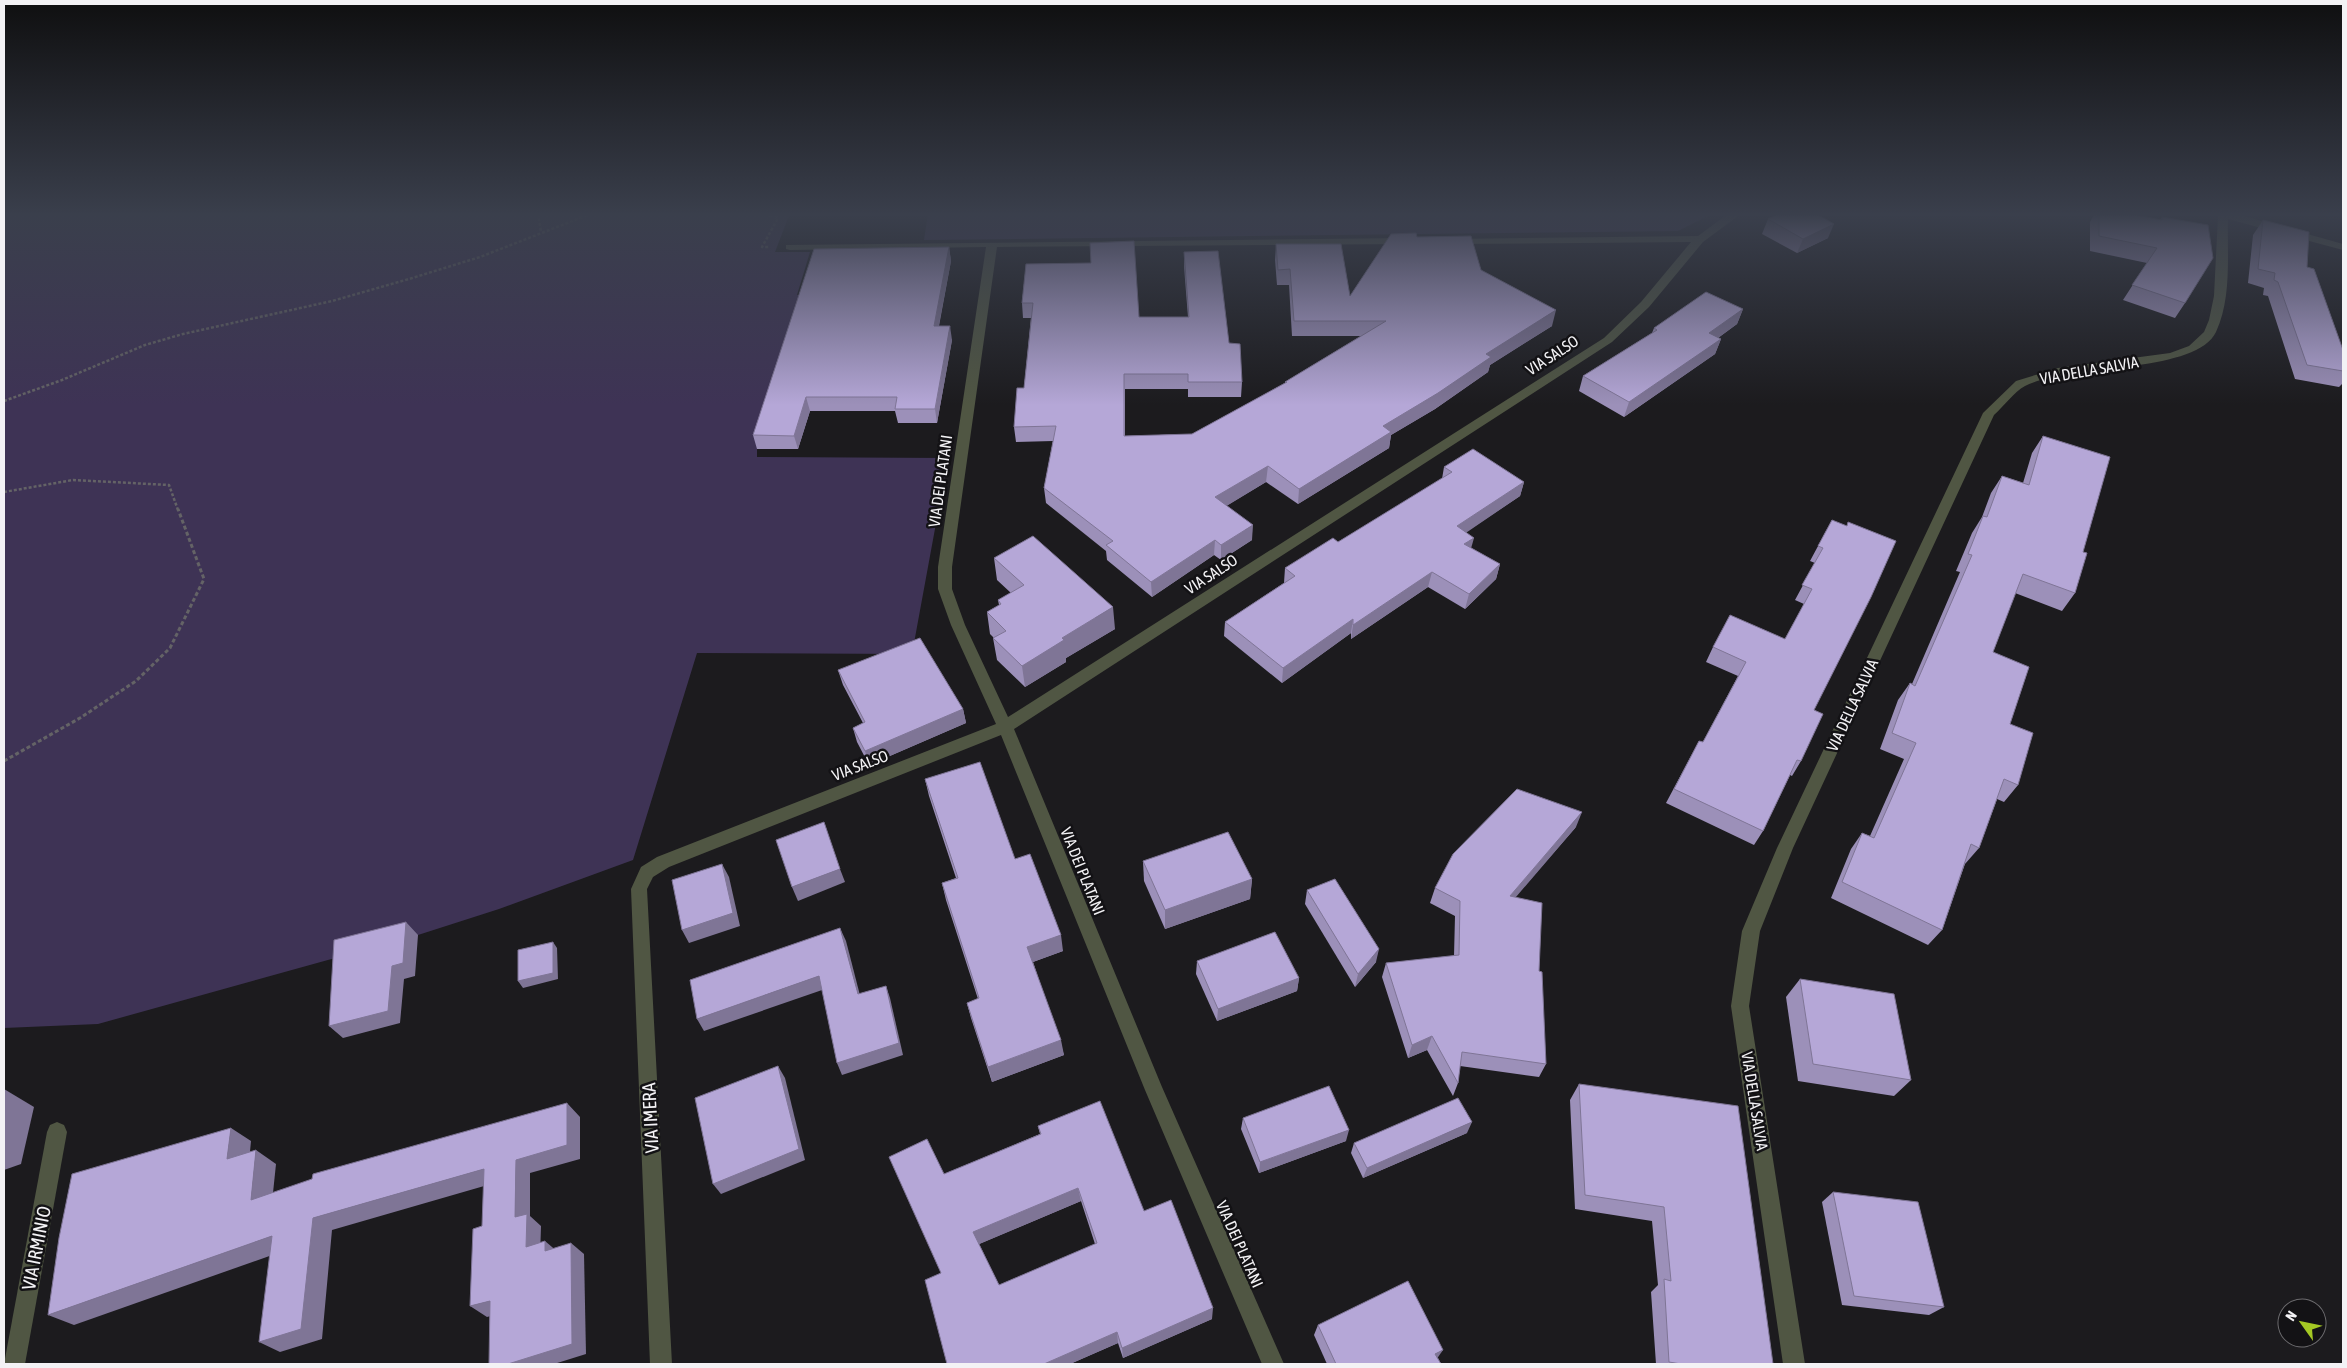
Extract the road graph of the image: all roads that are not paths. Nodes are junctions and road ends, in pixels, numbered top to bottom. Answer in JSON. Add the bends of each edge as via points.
{"nodes":[{"id":1,"x":987,"y":277,"type":"edge"},
{"id":2,"x":1668,"y":277,"type":"edge"},
{"id":3,"x":2221,"y":277,"type":"edge"},
{"id":4,"x":1005,"y":727,"type":"junction"},
{"id":5,"x":647,"y":872,"type":"joint"},
{"id":6,"x":57,"y":1132,"type":"dead end"},
{"id":7,"x":14,"y":1364,"type":"edge"},
{"id":8,"x":661,"y":1364,"type":"edge"},
{"id":9,"x":1273,"y":1364,"type":"edge"},
{"id":10,"x":1794,"y":1364,"type":"edge"}],
"edges":[{"from":1,"to":4,"type":"street","name":"VIA DEI PLATANI","via":[[945,567],[945,590]]},
{"from":2,"to":4,"type":"street","name":"VIA SALSO","via":[[1648,302],[1608,340]]},
{"from":3,"to":10,"type":"street","name":"VIA DELLA SALVIA","via":[[2215,320],[2209,334],[2193,348],[2172,356],[2058,372],[2020,384],[1989,413],[1785,848],[1751,931],[1740,1006]]},
{"from":4,"to":5,"type":"street","name":"VIA SALSO","via":[[662,862]]},
{"from":4,"to":9,"type":"street","name":"VIA DEI PLATANI","via":[[1154,1090]]},
{"from":5,"to":8,"type":"street","name":"VIA IMERA","via":[[639,889]]},
{"from":6,"to":7,"type":"street","name":"VIA IRMINIO"}]}
